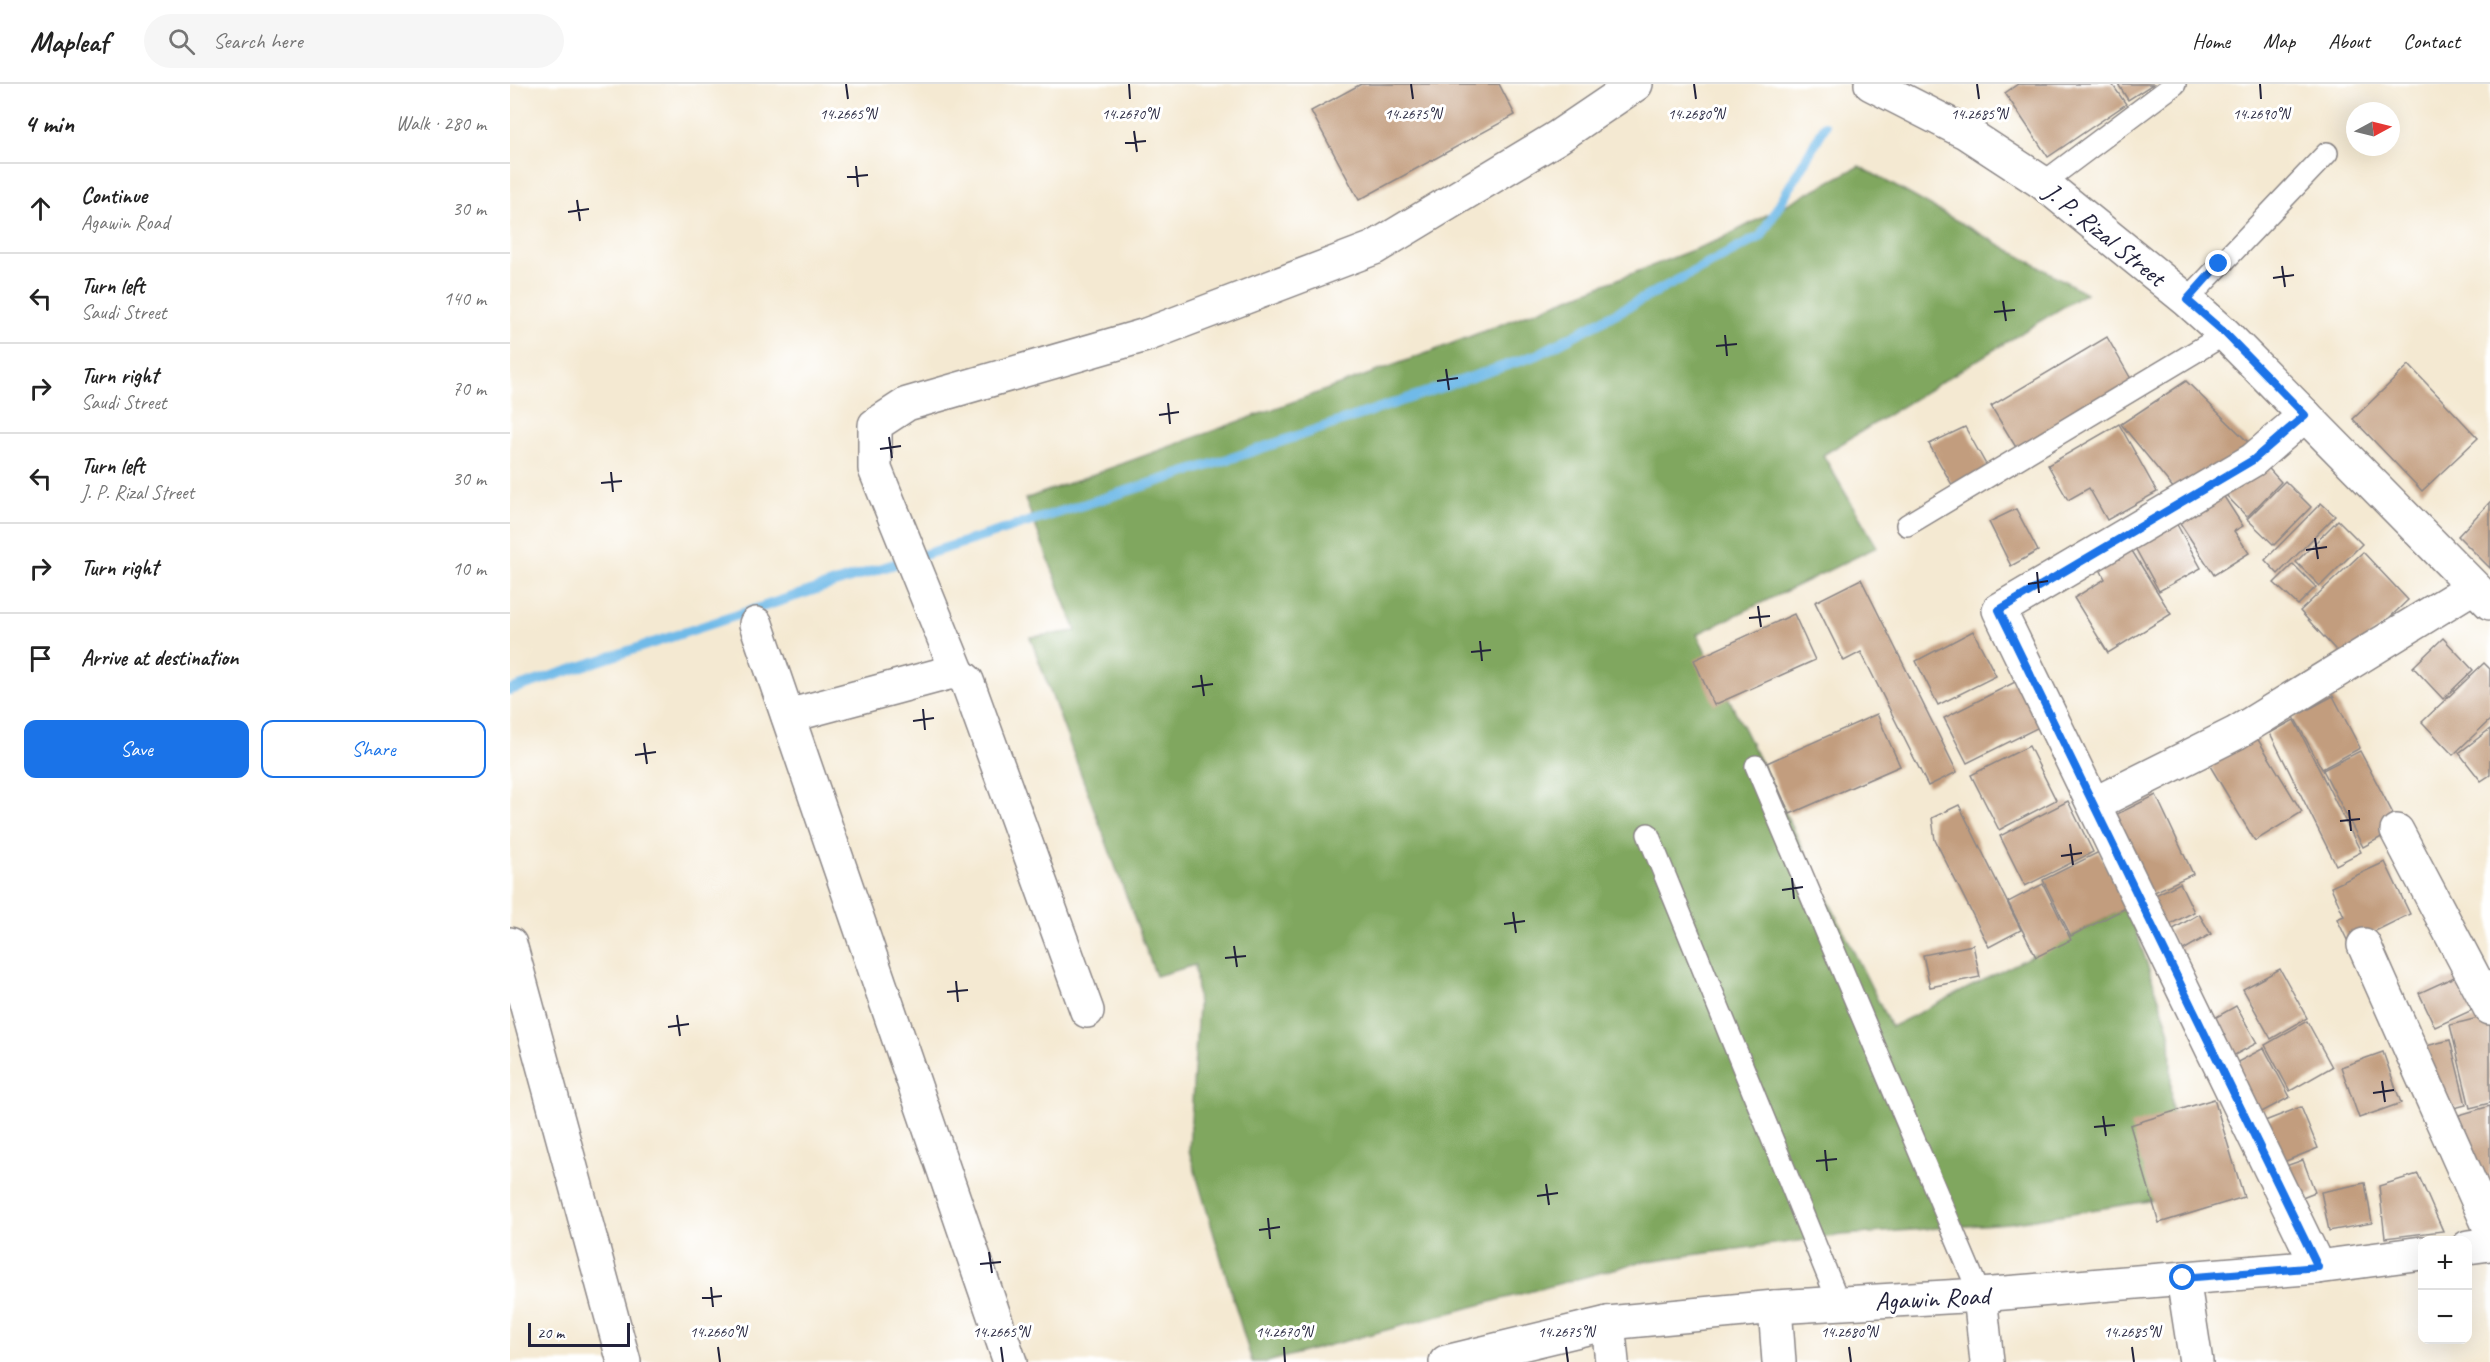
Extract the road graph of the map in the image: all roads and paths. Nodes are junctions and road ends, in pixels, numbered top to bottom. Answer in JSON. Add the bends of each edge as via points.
{"nodes":[{"id":1,"x":1636,"y":84,"type":"edge"},
{"id":2,"x":1871,"y":84,"type":"edge"},
{"id":3,"x":2175,"y":84,"type":"edge"},
{"id":4,"x":2327,"y":153,"type":"dead end"},
{"id":5,"x":2043,"y":183,"type":"junction"},
{"id":6,"x":2187,"y":300,"type":"junction"},
{"id":7,"x":2225,"y":333,"type":"junction"},
{"id":8,"x":2305,"y":415,"type":"junction"},
{"id":9,"x":1906,"y":525,"type":"dead end"},
{"id":10,"x":2481,"y":595,"type":"edge"},
{"id":11,"x":756,"y":624,"type":"dead end"},
{"id":12,"x":958,"y":673,"type":"junction"},
{"id":13,"x":788,"y":716,"type":"junction"},
{"id":14,"x":1756,"y":766,"type":"dead end"},
{"id":15,"x":2094,"y":804,"type":"junction"},
{"id":16,"x":2397,"y":831,"type":"dead end"},
{"id":17,"x":1648,"y":834,"type":"dead end"},
{"id":18,"x":510,"y":944,"type":"edge"},
{"id":19,"x":2364,"y":945,"type":"dead end"},
{"id":20,"x":2490,"y":1008,"type":"edge"},
{"id":21,"x":1087,"y":1011,"type":"dead end"},
{"id":22,"x":519,"y":1021,"type":"edge"},
{"id":23,"x":2490,"y":1228,"type":"edge"},
{"id":24,"x":2490,"y":1244,"type":"edge"},
{"id":25,"x":2472,"y":1246,"type":"edge"},
{"id":26,"x":2418,"y":1254,"type":"edge"},
{"id":27,"x":2318,"y":1267,"type":"junction"},
{"id":28,"x":2183,"y":1278,"type":"junction"},
{"id":29,"x":1980,"y":1295,"type":"junction"},
{"id":30,"x":1839,"y":1303,"type":"junction"},
{"id":31,"x":1775,"y":1307,"type":"junction"},
{"id":32,"x":1608,"y":1323,"type":"junction"},
{"id":33,"x":624,"y":1362,"type":"edge"},
{"id":34,"x":1010,"y":1362,"type":"edge"},
{"id":35,"x":1446,"y":1362,"type":"edge"},
{"id":36,"x":1612,"y":1362,"type":"edge"},
{"id":37,"x":1779,"y":1362,"type":"edge"},
{"id":38,"x":1988,"y":1362,"type":"edge"},
{"id":39,"x":2196,"y":1362,"type":"edge"}],
"edges":[{"from":1,"to":12,"type":"street","via":[[1558,137],[1374,248],[1146,335],[907,404],[875,425],[875,469]]},
{"from":2,"to":5,"type":"street","name":"J. P. Rizal Street","via":[[1965,132]]},
{"from":3,"to":5,"type":"lane"},
{"from":4,"to":6,"type":"lane"},
{"from":5,"to":6,"type":"street","name":"J. P. Rizal Street"},
{"from":6,"to":7,"type":"street","name":"J. P. Rizal Street"},
{"from":7,"to":8,"type":"street","name":"J. P. Rizal Street"},
{"from":7,"to":9,"type":"lane"},
{"from":8,"to":10,"type":"street","name":"J. P. Rizal Street"},
{"from":8,"to":15,"type":"street","via":[[2253,460],[1999,610]]},
{"from":10,"to":15,"type":"street","via":[[2236,733]]},
{"from":11,"to":13,"type":"street"},
{"from":12,"to":13,"type":"street"},
{"from":12,"to":21,"type":"street","via":[[967,681]]},
{"from":13,"to":34,"type":"street"},
{"from":14,"to":29,"type":"lane"},
{"from":15,"to":27,"type":"street"},
{"from":16,"to":20,"type":"street"},
{"from":17,"to":30,"type":"lane"},
{"from":18,"to":22,"type":"street"},
{"from":19,"to":23,"type":"street"},
{"from":22,"to":33,"type":"street"},
{"from":24,"to":25,"type":"street"},
{"from":26,"to":27,"type":"street","name":"Agawin Road"},
{"from":27,"to":28,"type":"street","name":"Agawin Road"},
{"from":28,"to":29,"type":"street","name":"Agawin Road"},
{"from":28,"to":39,"type":"street"},
{"from":29,"to":30,"type":"street","name":"Agawin Road"},
{"from":29,"to":38,"type":"street"},
{"from":30,"to":31,"type":"street","name":"Agawin Road"},
{"from":31,"to":32,"type":"street","name":"Agawin Road"},
{"from":31,"to":37,"type":"street"},
{"from":32,"to":35,"type":"street","name":"Agawin Road"},
{"from":32,"to":36,"type":"street"}]}
